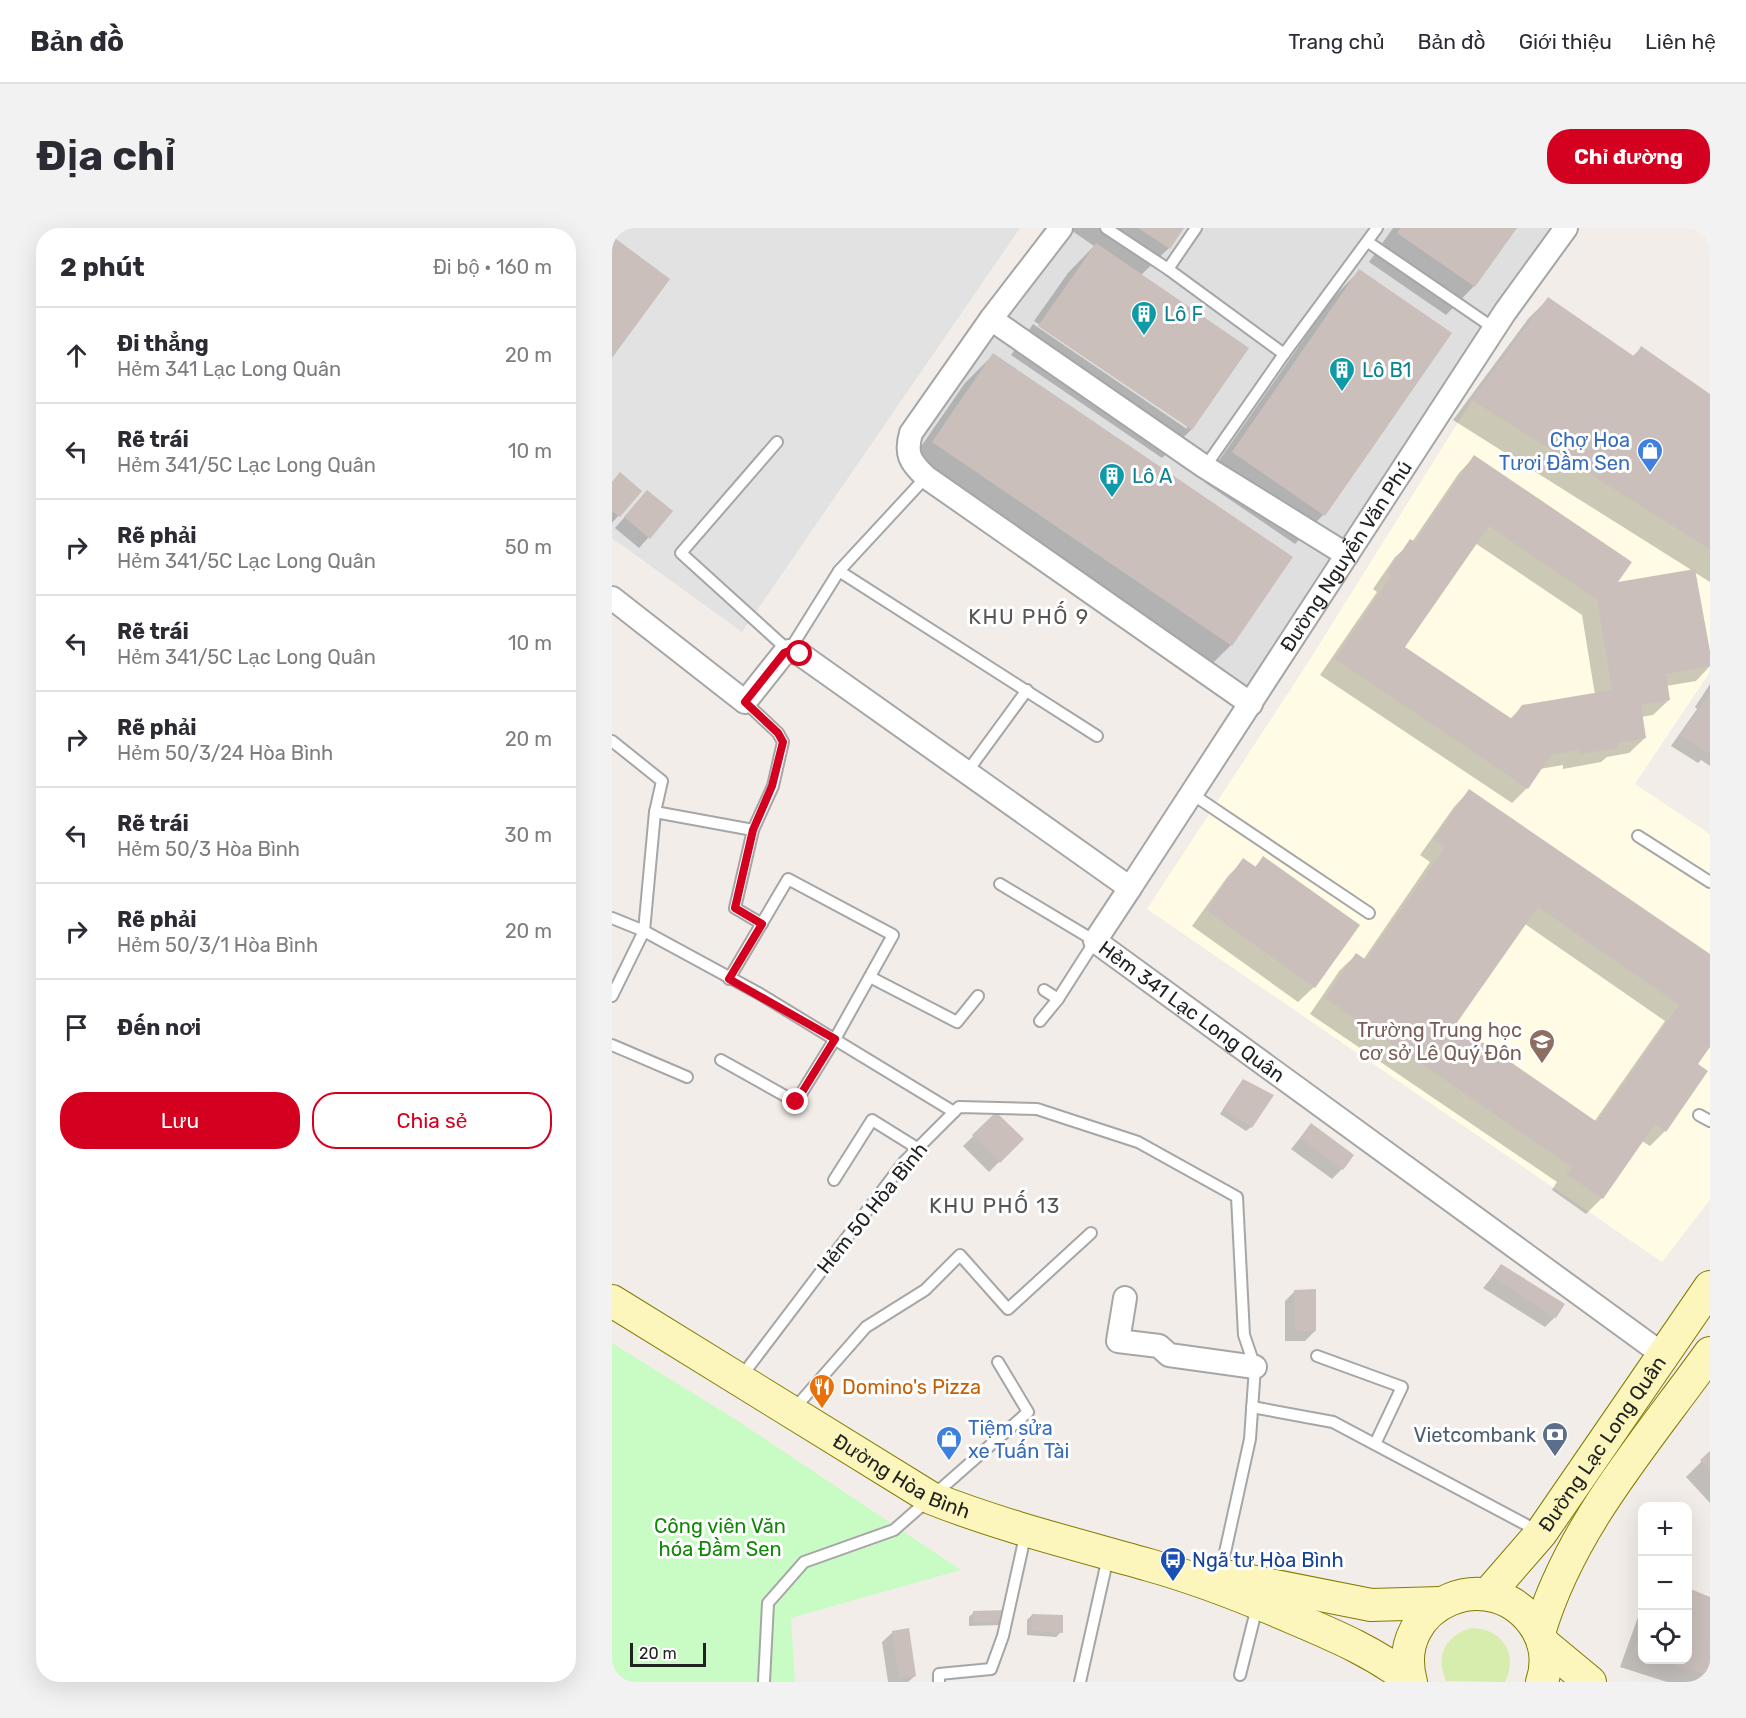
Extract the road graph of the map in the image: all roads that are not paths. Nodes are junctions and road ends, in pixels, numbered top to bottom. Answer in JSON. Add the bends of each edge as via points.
{"nodes":[{"id":1,"x":1061,"y":228,"type":"edge"},
{"id":2,"x":1106,"y":228,"type":"edge"},
{"id":3,"x":1197,"y":228,"type":"edge"},
{"id":4,"x":1377,"y":228,"type":"edge"},
{"id":5,"x":1566,"y":228,"type":"edge"},
{"id":6,"x":1368,"y":242,"type":"junction"},
{"id":7,"x":1168,"y":269,"type":"junction"},
{"id":8,"x":992,"y":319,"type":"junction"},
{"id":9,"x":1494,"y":329,"type":"junction"},
{"id":10,"x":1284,"y":354,"type":"junction"},
{"id":11,"x":777,"y":442,"type":"dead end"},
{"id":12,"x":1205,"y":467,"type":"junction"},
{"id":13,"x":926,"y":477,"type":"junction"},
{"id":14,"x":1347,"y":555,"type":"junction"},
{"id":15,"x":839,"y":571,"type":"junction"},
{"id":16,"x":612,"y":598,"type":"edge"},
{"id":17,"x":789,"y":651,"type":"junction"},
{"id":18,"x":1028,"y":690,"type":"junction"},
{"id":19,"x":745,"y":702,"type":"junction"},
{"id":20,"x":1251,"y":704,"type":"junction"},
{"id":21,"x":1097,"y":736,"type":"dead end"},
{"id":22,"x":612,"y":741,"type":"edge"},
{"id":23,"x":967,"y":772,"type":"junction"},
{"id":24,"x":1192,"y":794,"type":"junction"},
{"id":25,"x":654,"y":812,"type":"junction"},
{"id":26,"x":753,"y":830,"type":"junction"},
{"id":27,"x":1638,"y":836,"type":"dead end"},
{"id":28,"x":1710,"y":882,"type":"edge"},
{"id":29,"x":1000,"y":884,"type":"dead end"},
{"id":30,"x":1130,"y":888,"type":"junction"},
{"id":31,"x":1369,"y":914,"type":"dead end"},
{"id":32,"x":612,"y":918,"type":"edge"},
{"id":33,"x":762,"y":924,"type":"junction"},
{"id":34,"x":645,"y":931,"type":"junction"},
{"id":35,"x":1095,"y":941,"type":"junction"},
{"id":36,"x":870,"y":977,"type":"junction"},
{"id":37,"x":729,"y":979,"type":"junction"},
{"id":38,"x":1044,"y":990,"type":"dead end"},
{"id":39,"x":612,"y":996,"type":"edge"},
{"id":40,"x":978,"y":996,"type":"dead end"},
{"id":41,"x":1058,"y":999,"type":"junction"},
{"id":42,"x":1040,"y":1021,"type":"dead end"},
{"id":43,"x":835,"y":1039,"type":"junction"},
{"id":44,"x":612,"y":1045,"type":"edge"},
{"id":45,"x":721,"y":1060,"type":"dead end"},
{"id":46,"x":687,"y":1077,"type":"dead end"},
{"id":47,"x":954,"y":1112,"type":"junction"},
{"id":48,"x":1699,"y":1115,"type":"dead end"},
{"id":49,"x":1710,"y":1121,"type":"edge"},
{"id":50,"x":917,"y":1148,"type":"junction"},
{"id":51,"x":834,"y":1180,"type":"dead end"},
{"id":52,"x":1091,"y":1233,"type":"dead end"},
{"id":53,"x":1710,"y":1287,"type":"edge"},
{"id":54,"x":1125,"y":1298,"type":"dead end"},
{"id":55,"x":612,"y":1301,"type":"edge"},
{"id":56,"x":1710,"y":1353,"type":"edge"},
{"id":57,"x":1662,"y":1354,"type":"junction"},
{"id":58,"x":1317,"y":1356,"type":"dead end"},
{"id":59,"x":998,"y":1362,"type":"dead end"},
{"id":60,"x":1255,"y":1367,"type":"junction"},
{"id":61,"x":740,"y":1379,"type":"junction"},
{"id":62,"x":1252,"y":1407,"type":"junction"},
{"id":63,"x":791,"y":1411,"type":"junction"},
{"id":64,"x":1375,"y":1444,"type":"junction"},
{"id":65,"x":931,"y":1498,"type":"junction"},
{"id":66,"x":1026,"y":1531,"type":"junction"},
{"id":67,"x":1541,"y":1533,"type":"junction"},
{"id":68,"x":1109,"y":1554,"type":"junction"},
{"id":69,"x":1181,"y":1575,"type":"junction"},
{"id":70,"x":1220,"y":1575,"type":"junction"},
{"id":71,"x":1488,"y":1594,"type":"junction"},
{"id":72,"x":1258,"y":1603,"type":"junction"},
{"id":73,"x":1440,"y":1603,"type":"junction"},
{"id":74,"x":1541,"y":1638,"type":"junction"},
{"id":75,"x":1240,"y":1675,"type":"dead end"},
{"id":76,"x":1410,"y":1681,"type":"edge"},
{"id":77,"x":764,"y":1682,"type":"edge"},
{"id":78,"x":939,"y":1682,"type":"edge"},
{"id":79,"x":1080,"y":1682,"type":"edge"},
{"id":80,"x":1542,"y":1682,"type":"edge"},
{"id":81,"x":1590,"y":1682,"type":"edge"}],
"edges":[{"from":1,"to":8,"type":"street"},
{"from":2,"to":7,"type":"lane"},
{"from":3,"to":7,"type":"lane"},
{"from":4,"to":6,"type":"lane"},
{"from":5,"to":9,"type":"street","name":"Đường Nguyễn Văn Phú"},
{"from":6,"to":9,"type":"lane"},
{"from":6,"to":10,"type":"lane"},
{"from":7,"to":10,"type":"lane"},
{"from":8,"to":12,"type":"street"},
{"from":8,"to":13,"type":"street","via":[[911,433],[906,450],[911,463]]},
{"from":9,"to":14,"type":"street","name":"Đường Nguyễn Văn Phú"},
{"from":10,"to":12,"type":"lane"},
{"from":11,"to":17,"type":"lane","via":[[681,553]]},
{"from":12,"to":14,"type":"street"},
{"from":13,"to":15,"type":"lane"},
{"from":13,"to":20,"type":"street"},
{"from":14,"to":20,"type":"street","name":"Đường Nguyễn Văn Phú"},
{"from":15,"to":17,"type":"lane"},
{"from":15,"to":18,"type":"lane"},
{"from":16,"to":19,"type":"street"},
{"from":17,"to":19,"type":"street"},
{"from":17,"to":23,"type":"street","via":[[800,654]]},
{"from":18,"to":21,"type":"lane"},
{"from":18,"to":23,"type":"lane"},
{"from":19,"to":26,"type":"lane","via":[[783,742],[772,786]]},
{"from":20,"to":24,"type":"street","name":"Đường Nguyễn Văn Phú"},
{"from":22,"to":25,"type":"lane","via":[[663,781]]},
{"from":23,"to":30,"type":"street"},
{"from":24,"to":30,"type":"street","name":"Đường Nguyễn Văn Phú"},
{"from":24,"to":31,"type":"lane"},
{"from":25,"to":26,"type":"lane"},
{"from":25,"to":34,"type":"lane"},
{"from":26,"to":33,"type":"lane","via":[[735,908]]},
{"from":27,"to":28,"type":"lane"},
{"from":29,"to":35,"type":"lane"},
{"from":30,"to":35,"type":"street","name":"Hẻm 341 Lạc Long Quân"},
{"from":32,"to":34,"type":"lane"},
{"from":33,"to":36,"type":"lane","via":[[788,879],[893,935]]},
{"from":33,"to":37,"type":"lane"},
{"from":34,"to":37,"type":"lane"},
{"from":34,"to":39,"type":"lane"},
{"from":35,"to":41,"type":"lane"},
{"from":35,"to":57,"type":"street","name":"Hẻm 341 Lạc Long Quân"},
{"from":36,"to":40,"type":"lane","via":[[957,1022]]},
{"from":36,"to":43,"type":"lane"},
{"from":37,"to":43,"type":"lane"},
{"from":38,"to":41,"type":"lane"},
{"from":41,"to":42,"type":"lane"},
{"from":43,"to":45,"type":"lane","via":[[796,1102]]},
{"from":43,"to":47,"type":"lane"},
{"from":44,"to":46,"type":"lane"},
{"from":47,"to":50,"type":"lane","name":"Hẻm 50 Hòa Bình"},
{"from":47,"to":60,"type":"lane","via":[[959,1107],[1037,1109],[1138,1142],[1237,1197],[1244,1335]]},
{"from":48,"to":49,"type":"lane"},
{"from":50,"to":51,"type":"lane","via":[[872,1120]]},
{"from":50,"to":61,"type":"lane","name":"Hẻm 50 Hòa Bình"},
{"from":52,"to":63,"type":"lane","via":[[1008,1309],[960,1255],[925,1290],[866,1327]]},
{"from":53,"to":57,"type":"main road","name":"Đường Lạc Long Quân"},
{"from":54,"to":60,"type":"street","via":[[1118,1341],[1159,1346],[1169,1355]]},
{"from":55,"to":61,"type":"main road","name":"Đường Hòa Bình"},
{"from":56,"to":74,"type":"main road","name":"Đường Lạc Long Quân","via":[[1593,1515],[1556,1586]]},
{"from":57,"to":67,"type":"main road","name":"Đường Lạc Long Quân"},
{"from":58,"to":64,"type":"lane","via":[[1402,1388]]},
{"from":59,"to":65,"type":"lane","via":[[1028,1412]]},
{"from":60,"to":62,"type":"lane"},
{"from":61,"to":63,"type":"main road","name":"Đường Hòa Bình"},
{"from":62,"to":64,"type":"lane","via":[[1333,1422]]},
{"from":62,"to":70,"type":"lane","via":[[1250,1439]]},
{"from":63,"to":65,"type":"main road","name":"Đường Hòa Bình"},
{"from":64,"to":67,"type":"lane"},
{"from":65,"to":66,"type":"main road","name":"Đường Hòa Bình"},
{"from":65,"to":77,"type":"lane","via":[[894,1530],[804,1562],[768,1603]]},
{"from":66,"to":68,"type":"main road","name":"Đường Hòa Bình"},
{"from":66,"to":78,"type":"lane","via":[[992,1669],[939,1674]]},
{"from":67,"to":71,"type":"main road","name":"Đường Lạc Long Quân"},
{"from":68,"to":69,"type":"main road","name":"Đường Hòa Bình"},
{"from":68,"to":79,"type":"lane"},
{"from":69,"to":70,"type":"main road","name":"Đường Hòa Bình"},
{"from":69,"to":72,"type":"main road","name":"Đường Hòa Bình"},
{"from":70,"to":73,"type":"main road","name":"Đường Hòa Bình","via":[[1371,1605]]},
{"from":71,"to":73,"type":"main road","via":[[1472,1593]]},
{"from":71,"to":74,"type":"main road","via":[[1518,1607]]},
{"from":72,"to":75,"type":"lane"},
{"from":72,"to":76,"type":"main road","name":"Đường Hòa Bình","via":[[1358,1646],[1385,1660]]},
{"from":73,"to":76,"type":"main road","via":[[1415,1630],[1409,1648]]},
{"from":74,"to":80,"type":"main road","via":[[1546,1666]]},
{"from":74,"to":81,"type":"main road"}]}
